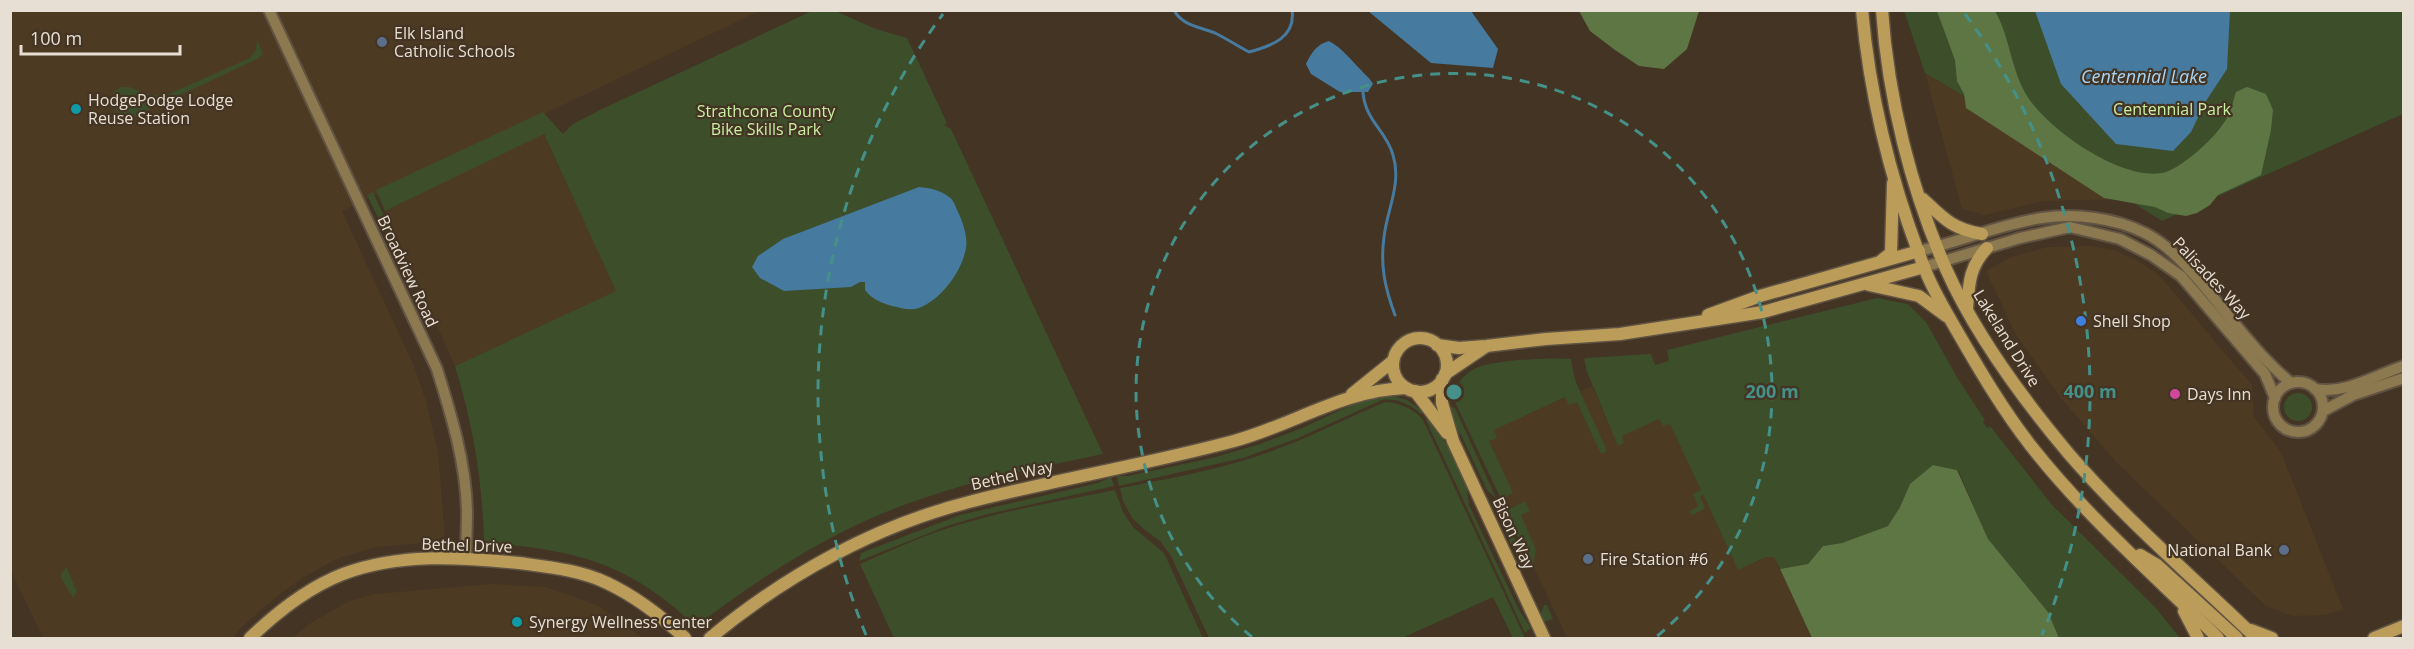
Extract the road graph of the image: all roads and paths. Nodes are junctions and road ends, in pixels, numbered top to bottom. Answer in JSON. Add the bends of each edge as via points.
{"nodes":[{"id":1,"x":269,"y":10,"type":"edge"},
{"id":2,"x":1862,"y":10,"type":"edge"},
{"id":3,"x":1882,"y":10,"type":"edge"},
{"id":4,"x":1893,"y":174,"type":"junction"},
{"id":5,"x":1920,"y":196,"type":"junction"},
{"id":6,"x":1982,"y":234,"type":"junction"},
{"id":7,"x":1937,"y":247,"type":"junction"},
{"id":8,"x":1987,"y":248,"type":"junction"},
{"id":9,"x":1919,"y":251,"type":"junction"},
{"id":10,"x":1943,"y":261,"type":"junction"},
{"id":11,"x":1878,"y":262,"type":"junction"},
{"id":12,"x":1924,"y":267,"type":"junction"},
{"id":13,"x":1865,"y":285,"type":"junction"},
{"id":14,"x":1967,"y":310,"type":"junction"},
{"id":15,"x":1950,"y":320,"type":"junction"},
{"id":16,"x":1688,"y":323,"type":"junction"},
{"id":17,"x":1437,"y":345,"type":"junction"},
{"id":18,"x":1486,"y":346,"type":"junction"},
{"id":19,"x":1393,"y":361,"type":"junction"},
{"id":20,"x":2403,"y":366,"type":"edge"},
{"id":21,"x":1444,"y":377,"type":"junction"},
{"id":22,"x":2403,"y":378,"type":"edge"},
{"id":23,"x":2291,"y":383,"type":"junction"},
{"id":24,"x":2315,"y":389,"type":"junction"},
{"id":25,"x":1411,"y":390,"type":"junction"},
{"id":26,"x":2275,"y":398,"type":"junction"},
{"id":27,"x":1345,"y":399,"type":"junction"},
{"id":28,"x":2323,"y":411,"type":"junction"},
{"id":29,"x":1453,"y":441,"type":"junction"},
{"id":30,"x":2123,"y":545,"type":"junction"},
{"id":31,"x":466,"y":559,"type":"junction"},
{"id":32,"x":2165,"y":586,"type":"junction"},
{"id":33,"x":2403,"y":626,"type":"edge"},
{"id":34,"x":2245,"y":627,"type":"junction"},
{"id":35,"x":2403,"y":635,"type":"edge"},
{"id":36,"x":250,"y":639,"type":"edge"},
{"id":37,"x":685,"y":639,"type":"edge"},
{"id":38,"x":710,"y":639,"type":"edge"},
{"id":39,"x":1544,"y":639,"type":"edge"},
{"id":40,"x":2198,"y":639,"type":"edge"},
{"id":41,"x":2218,"y":639,"type":"edge"},
{"id":42,"x":2237,"y":639,"type":"edge"},
{"id":43,"x":2256,"y":639,"type":"edge"},
{"id":44,"x":2272,"y":639,"type":"edge"},
{"id":45,"x":2374,"y":639,"type":"edge"},
{"id":46,"x":2401,"y":639,"type":"edge"}],
"edges":[{"from":1,"to":31,"type":"street","name":"Broadview Road","via":[[436,369],[464,476]]},
{"from":2,"to":4,"type":"street","via":[[1870,78]]},
{"from":3,"to":5,"type":"street","name":"Lakeland Drive","via":[[1896,106]]},
{"from":4,"to":9,"type":"street"},
{"from":4,"to":11,"type":"street","via":[[1891,253]]},
{"from":5,"to":6,"type":"street","via":[[1948,223]]},
{"from":5,"to":7,"type":"street","name":"Lakeland Drive"},
{"from":6,"to":7,"type":"street","name":"Palisades Way"},
{"from":6,"to":23,"type":"street","name":"Palisades Way","via":[[2040,219],[2070,216],[2093,218],[2145,233],[2180,260],[2269,365]]},
{"from":7,"to":9,"type":"street","name":"Palisades Way"},
{"from":7,"to":10,"type":"street","name":"Lakeland Drive"},
{"from":8,"to":10,"type":"street","name":"Palisades Way"},
{"from":8,"to":14,"type":"street","via":[[1971,270]]},
{"from":8,"to":26,"type":"street","name":"Palisades Way","via":[[2070,227],[2136,246],[2181,276],[2265,374]]},
{"from":9,"to":11,"type":"street"},
{"from":9,"to":12,"type":"street"},
{"from":10,"to":12,"type":"street","name":"Palisades Way"},
{"from":10,"to":14,"type":"street","name":"Lakeland Drive"},
{"from":11,"to":16,"type":"street","via":[[1760,296]]},
{"from":12,"to":13,"type":"street"},
{"from":12,"to":15,"type":"street"},
{"from":13,"to":15,"type":"street","via":[[1919,296]]},
{"from":13,"to":16,"type":"street","via":[[1763,312]]},
{"from":14,"to":34,"type":"street","name":"Lakeland Drive","via":[[2010,378],[2070,455]]},
{"from":15,"to":30,"type":"street","via":[[1988,385],[2032,446]]},
{"from":16,"to":18,"type":"street","via":[[1620,334]]},
{"from":17,"to":18,"type":"street"},
{"from":17,"to":19,"type":"street","via":[[1425,339],[1410,340],[1399,348]]},
{"from":17,"to":21,"type":"street","via":[[1446,358]]},
{"from":18,"to":21,"type":"street"},
{"from":19,"to":25,"type":"street","via":[[1397,379]]},
{"from":19,"to":27,"type":"street","name":"Bethel Way"},
{"from":20,"to":24,"type":"street","name":"Palisades Way","via":[[2346,387]]},
{"from":21,"to":25,"type":"street","via":[[1428,390]]},
{"from":21,"to":29,"type":"street","name":"Bison Way","via":[[1442,403]]},
{"from":22,"to":28,"type":"street","name":"Palisades Way","via":[[2353,395]]},
{"from":23,"to":24,"type":"street","name":"Palisades Way","via":[[2308,384]]},
{"from":23,"to":26,"type":"street"},
{"from":24,"to":28,"type":"street"},
{"from":25,"to":27,"type":"street","name":"Bethel Way","via":[[1380,389]]},
{"from":25,"to":29,"type":"street","name":"Bison Way"},
{"from":26,"to":28,"type":"street","name":"Palisades Way","via":[[2274,412],[2287,429],[2302,431],[2316,424]]},
{"from":27,"to":38,"type":"street","name":"Bethel Way","via":[[1236,441],[972,501],[916,519],[815,565]]},
{"from":29,"to":39,"type":"street","name":"Bison Way"},
{"from":30,"to":32,"type":"street"},
{"from":30,"to":42,"type":"street","via":[[2157,565]]},
{"from":31,"to":36,"type":"street","name":"Bethel Drive","via":[[380,563],[343,574],[303,595]]},
{"from":31,"to":37,"type":"street","name":"Bethel Drive","via":[[554,567],[606,582],[654,610]]},
{"from":32,"to":40,"type":"street"},
{"from":32,"to":41,"type":"street"},
{"from":33,"to":45,"type":"street"},
{"from":34,"to":43,"type":"street","name":"Lakeland Drive"},
{"from":34,"to":44,"type":"street"},
{"from":35,"to":46,"type":"street"}]}
